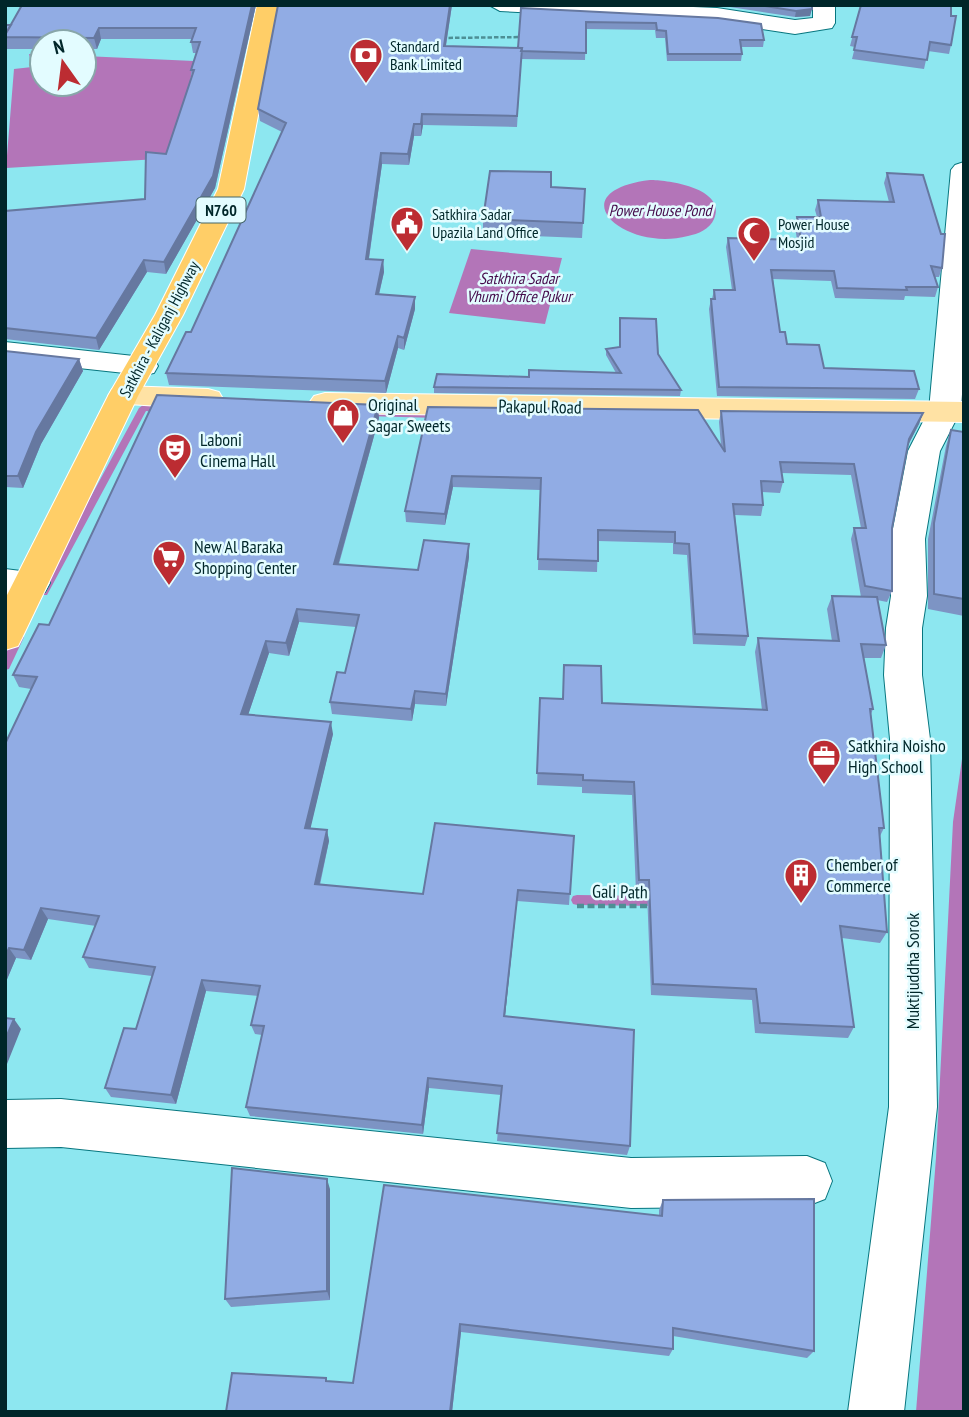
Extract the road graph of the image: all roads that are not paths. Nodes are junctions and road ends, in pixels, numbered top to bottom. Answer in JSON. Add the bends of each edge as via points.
{"nodes":[{"id":1,"x":268,"y":5,"type":"edge"},
{"id":2,"x":500,"y":5,"type":"edge"},
{"id":3,"x":824,"y":5,"type":"edge"},
{"id":4,"x":964,"y":170,"type":"edge"},
{"id":5,"x":5,"y":351,"type":"edge"},
{"id":6,"x":143,"y":366,"type":"junction"},
{"id":7,"x":123,"y":396,"type":"junction"},
{"id":8,"x":243,"y":400,"type":"edge"},
{"id":9,"x":296,"y":402,"type":"edge"},
{"id":10,"x":955,"y":411,"type":"edge"},
{"id":11,"x":18,"y":582,"type":"edge"},
{"id":12,"x":5,"y":636,"type":"edge"},
{"id":13,"x":5,"y":1124,"type":"edge"},
{"id":14,"x":807,"y":1181,"type":"dead end"},
{"id":15,"x":876,"y":1412,"type":"edge"}],
"edges":[{"from":1,"to":6,"type":"highway","name":"Satkhira - Kaliganj Highway","number":"N760","via":[[231,189]]},
{"from":2,"to":3,"type":"street","via":[[717,15],[794,27],[824,23]]},
{"from":4,"to":10,"type":"street"},
{"from":5,"to":6,"type":"street"},
{"from":6,"to":7,"type":"highway","name":"Satkhira - Kaliganj Highway","number":"N760"},
{"from":7,"to":8,"type":"main road"},
{"from":7,"to":11,"type":"highway","name":"Satkhira - Kaliganj Highway"},
{"from":9,"to":10,"type":"main road","name":"Pakapul Road"},
{"from":10,"to":15,"type":"street","name":"Muktijuddha Sorok","via":[[924,451],[908,539],[903,675],[910,739],[913,1107]]},
{"from":11,"to":12,"type":"highway","name":"Satkhira - Kaliganj Highway"},
{"from":13,"to":14,"type":"street","via":[[61,1123],[631,1183]]}]}
